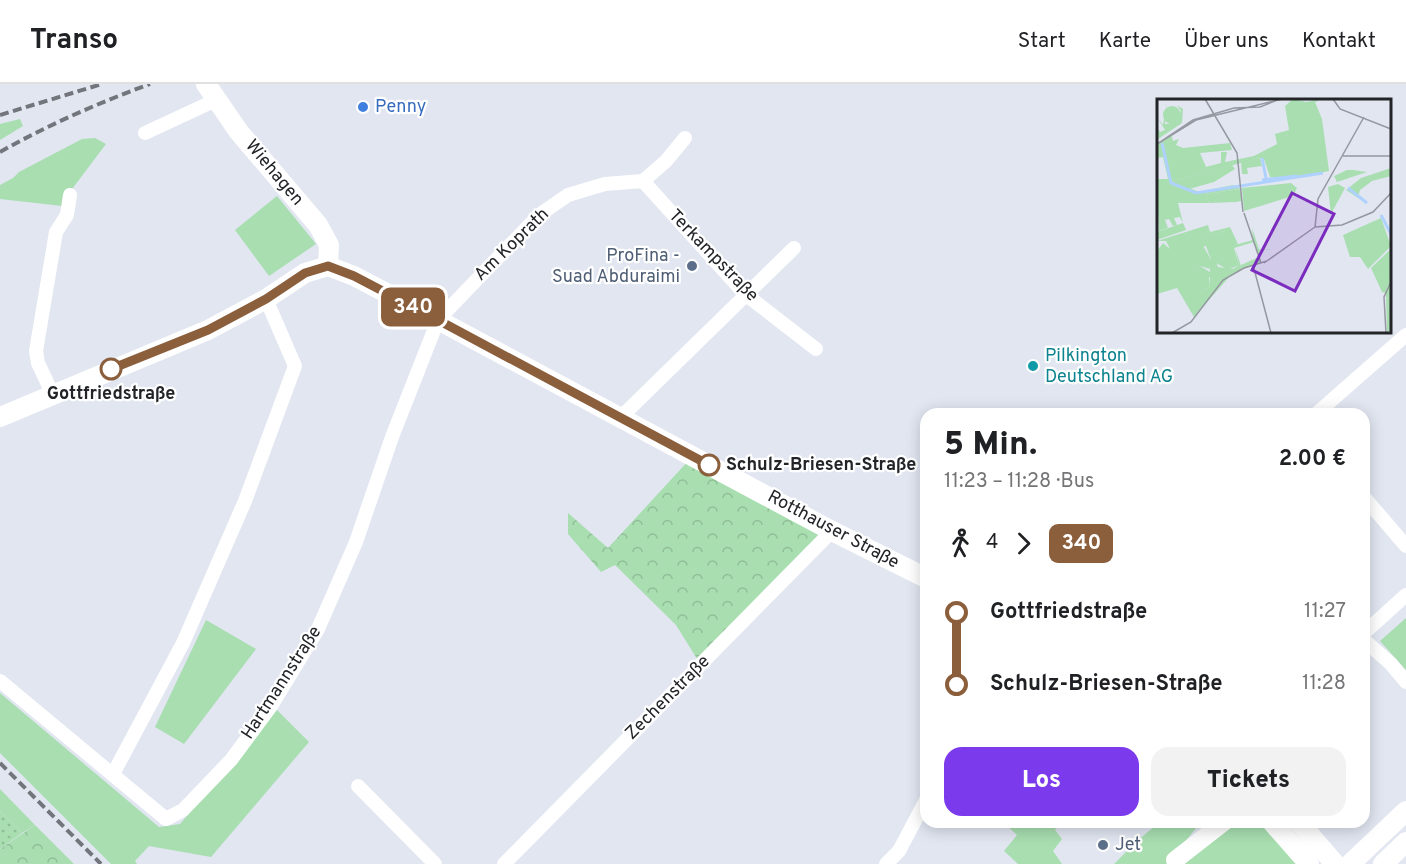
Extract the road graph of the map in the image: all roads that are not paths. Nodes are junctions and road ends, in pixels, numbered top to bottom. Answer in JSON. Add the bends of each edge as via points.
{"nodes":[{"id":1,"x":211,"y":92,"type":"edge"},
{"id":2,"x":145,"y":133,"type":"dead end"},
{"id":3,"x":685,"y":138,"type":"dead end"},
{"id":4,"x":643,"y":181,"type":"junction"},
{"id":5,"x":70,"y":195,"type":"dead end"},
{"id":6,"x":794,"y":248,"type":"dead end"},
{"id":7,"x":328,"y":266,"type":"junction"},
{"id":8,"x":745,"y":294,"type":"junction"},
{"id":9,"x":266,"y":299,"type":"junction"},
{"id":10,"x":438,"y":320,"type":"junction"},
{"id":11,"x":1403,"y":343,"type":"edge"},
{"id":12,"x":816,"y":349,"type":"dead end"},
{"id":13,"x":53,"y":395,"type":"junction"},
{"id":14,"x":1323,"y":408,"type":"edge"},
{"id":15,"x":0,"y":417,"type":"edge"},
{"id":16,"x":621,"y":417,"type":"junction"},
{"id":17,"x":1370,"y":504,"type":"edge"},
{"id":18,"x":832,"y":531,"type":"junction"},
{"id":19,"x":1406,"y":546,"type":"edge"},
{"id":20,"x":920,"y":575,"type":"edge"},
{"id":21,"x":1406,"y":595,"type":"edge"},
{"id":22,"x":1370,"y":628,"type":"edge"},
{"id":23,"x":1370,"y":645,"type":"edge"},
{"id":24,"x":0,"y":681,"type":"edge"},
{"id":25,"x":1406,"y":682,"type":"edge"},
{"id":26,"x":113,"y":774,"type":"junction"},
{"id":27,"x":358,"y":786,"type":"dead end"},
{"id":28,"x":920,"y":811,"type":"edge"},
{"id":29,"x":1406,"y":811,"type":"edge"},
{"id":30,"x":1200,"y":828,"type":"edge"},
{"id":31,"x":1216,"y":828,"type":"edge"},
{"id":32,"x":1277,"y":828,"type":"edge"},
{"id":33,"x":1304,"y":828,"type":"edge"},
{"id":34,"x":1406,"y":842,"type":"edge"},
{"id":35,"x":1173,"y":862,"type":"edge"},
{"id":36,"x":435,"y":864,"type":"edge"},
{"id":37,"x":504,"y":864,"type":"edge"},
{"id":38,"x":886,"y":864,"type":"edge"},
{"id":39,"x":1309,"y":864,"type":"edge"},
{"id":40,"x":1335,"y":864,"type":"edge"},
{"id":41,"x":1350,"y":864,"type":"edge"},
{"id":42,"x":1383,"y":864,"type":"edge"}],
"edges":[{"from":1,"to":2,"type":"street"},
{"from":1,"to":7,"type":"main road","name":"Wiehagen","via":[[239,132],[318,225],[329,244]]},
{"from":3,"to":4,"type":"street"},
{"from":4,"to":8,"type":"street","name":"Terkampstraße"},
{"from":4,"to":10,"type":"street","name":"Am Koprath","via":[[605,184],[568,195],[539,215]]},
{"from":5,"to":13,"type":"street","via":[[67,215],[56,232],[36,351]]},
{"from":6,"to":8,"type":"street"},
{"from":7,"to":9,"type":"main road","via":[[305,273]]},
{"from":7,"to":10,"type":"main road","name":"Rotthauser Straße"},
{"from":8,"to":12,"type":"street","name":"Terkampstraße"},
{"from":8,"to":16,"type":"street"},
{"from":9,"to":13,"type":"main road","via":[[208,330]]},
{"from":9,"to":26,"type":"street","via":[[295,366],[245,501],[183,643]]},
{"from":10,"to":16,"type":"main road","name":"Rotthauser Straße"},
{"from":10,"to":26,"type":"street","name":"Hartmannstraße","via":[[356,542],[318,629],[271,706],[231,760],[183,810],[166,819]]},
{"from":11,"to":14,"type":"street"},
{"from":13,"to":15,"type":"main road"},
{"from":16,"to":18,"type":"main road","name":"Rotthauser Straße"},
{"from":17,"to":19,"type":"street"},
{"from":18,"to":20,"type":"main road","name":"Rotthauser Straße"},
{"from":18,"to":37,"type":"street","name":"Zechenstraße"},
{"from":21,"to":22,"type":"street"},
{"from":23,"to":25,"type":"street"},
{"from":24,"to":26,"type":"street","name":"Hartmannstraße"},
{"from":27,"to":36,"type":"street"},
{"from":28,"to":38,"type":"street","via":[[898,851]]},
{"from":29,"to":41,"type":"main road"},
{"from":30,"to":35,"type":"street"},
{"from":31,"to":35,"type":"street"},
{"from":32,"to":39,"type":"main road"},
{"from":33,"to":40,"type":"main road"},
{"from":34,"to":42,"type":"main road"}]}
